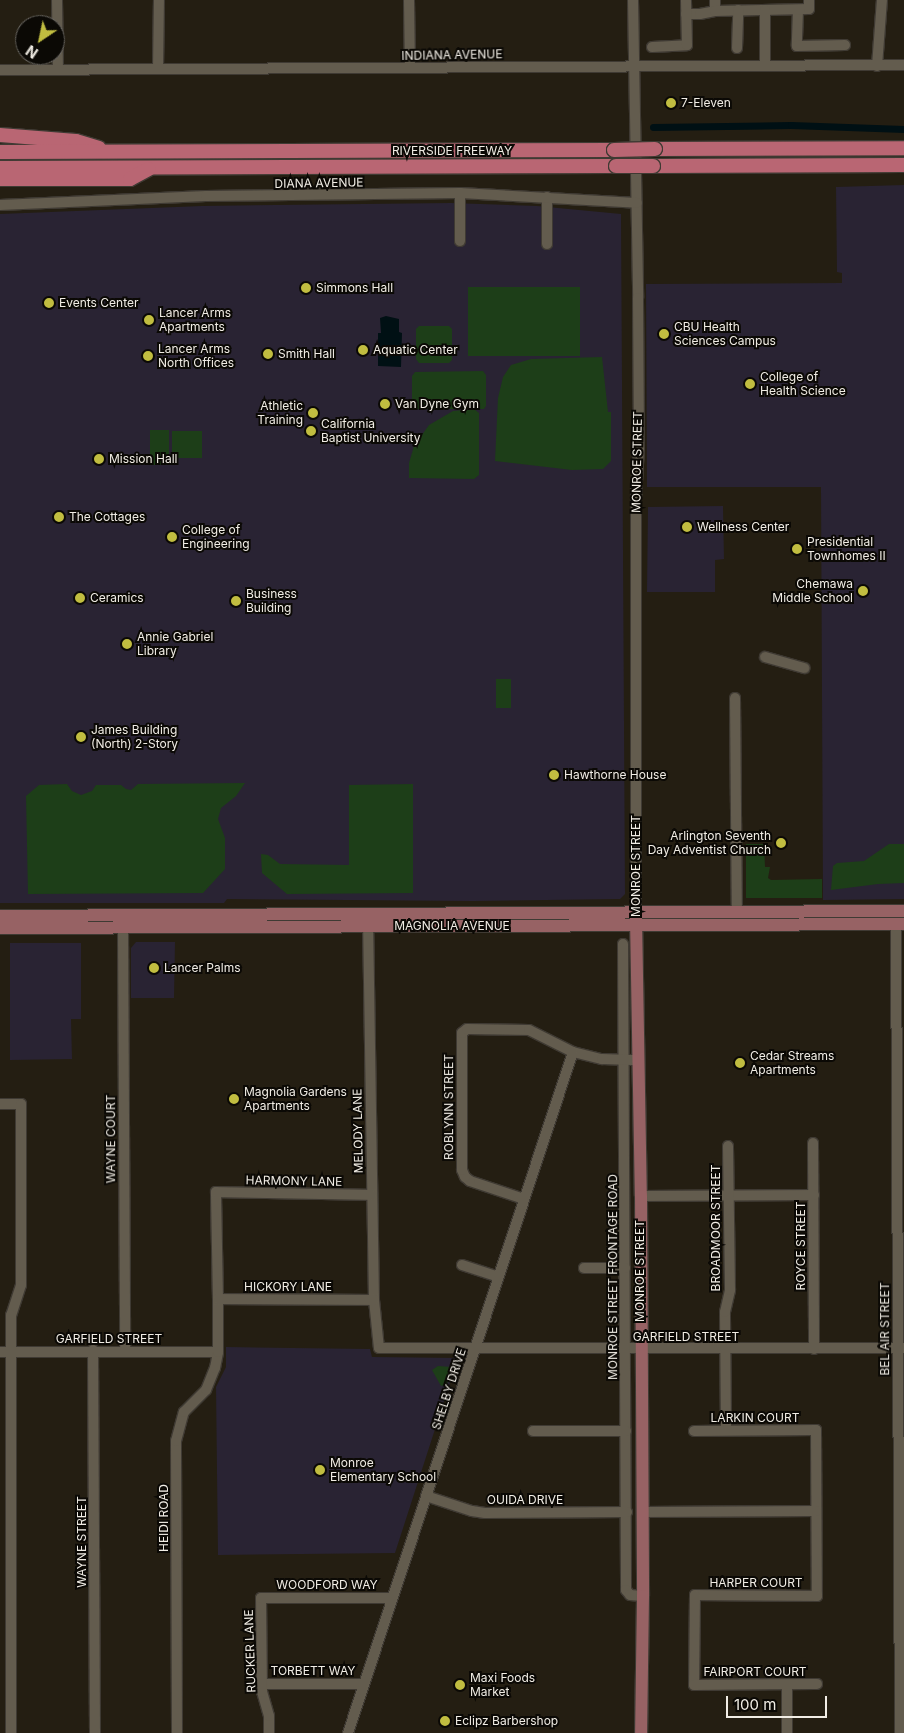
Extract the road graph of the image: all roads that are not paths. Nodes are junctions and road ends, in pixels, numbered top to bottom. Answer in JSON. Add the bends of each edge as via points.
{"nodes":[{"id":1,"x":57,"y":0,"type":"edge"},
{"id":2,"x":158,"y":0,"type":"edge"},
{"id":3,"x":410,"y":0,"type":"edge"},
{"id":4,"x":633,"y":0,"type":"edge"},
{"id":5,"x":686,"y":0,"type":"edge"},
{"id":6,"x":882,"y":0,"type":"edge"},
{"id":7,"x":715,"y":5,"type":"edge"},
{"id":8,"x":780,"y":5,"type":"edge"},
{"id":9,"x":809,"y":5,"type":"edge"},
{"id":10,"x":738,"y":10,"type":"junction"},
{"id":11,"x":765,"y":10,"type":"junction"},
{"id":12,"x":798,"y":10,"type":"junction"},
{"id":13,"x":686,"y":14,"type":"junction"},
{"id":14,"x":845,"y":45,"type":"dead end"},
{"id":15,"x":652,"y":47,"type":"dead end"},
{"id":16,"x":737,"y":48,"type":"dead end"},
{"id":17,"x":765,"y":65,"type":"junction"},
{"id":18,"x":904,"y":65,"type":"edge"},
{"id":19,"x":634,"y":66,"type":"junction"},
{"id":20,"x":877,"y":66,"type":"junction"},
{"id":21,"x":410,"y":68,"type":"junction"},
{"id":22,"x":158,"y":69,"type":"junction"},
{"id":23,"x":0,"y":70,"type":"edge"},
{"id":24,"x":58,"y":70,"type":"junction"},
{"id":25,"x":0,"y":136,"type":"edge"},
{"id":26,"x":904,"y":148,"type":"edge"},
{"id":27,"x":0,"y":152,"type":"edge"},
{"id":28,"x":115,"y":152,"type":"junction"},
{"id":29,"x":904,"y":165,"type":"edge"},
{"id":30,"x":0,"y":168,"type":"edge"},
{"id":31,"x":152,"y":168,"type":"junction"},
{"id":32,"x":0,"y":179,"type":"edge"},
{"id":33,"x":460,"y":193,"type":"junction"},
{"id":34,"x":546,"y":198,"type":"junction"},
{"id":35,"x":637,"y":204,"type":"junction"},
{"id":36,"x":0,"y":205,"type":"edge"},
{"id":37,"x":460,"y":241,"type":"dead end"},
{"id":38,"x":547,"y":244,"type":"dead end"},
{"id":39,"x":765,"y":657,"type":"dead end"},
{"id":40,"x":804,"y":668,"type":"dead end"},
{"id":41,"x":735,"y":698,"type":"dead end"},
{"id":42,"x":904,"y":911,"type":"edge"},
{"id":43,"x":737,"y":912,"type":"junction"},
{"id":44,"x":368,"y":913,"type":"junction"},
{"id":45,"x":122,"y":914,"type":"junction"},
{"id":46,"x":0,"y":916,"type":"edge"},
{"id":47,"x":636,"y":918,"type":"junction"},
{"id":48,"x":900,"y":924,"type":"edge"},
{"id":49,"x":368,"y":927,"type":"junction"},
{"id":50,"x":0,"y":928,"type":"edge"},
{"id":51,"x":123,"y":928,"type":"junction"},
{"id":52,"x":623,"y":944,"type":"dead end"},
{"id":53,"x":573,"y":1052,"type":"junction"},
{"id":54,"x":624,"y":1060,"type":"junction"},
{"id":55,"x":639,"y":1060,"type":"junction"},
{"id":56,"x":0,"y":1104,"type":"edge"},
{"id":57,"x":813,"y":1143,"type":"dead end"},
{"id":58,"x":728,"y":1146,"type":"dead end"},
{"id":59,"x":728,"y":1195,"type":"junction"},
{"id":60,"x":814,"y":1195,"type":"junction"},
{"id":61,"x":372,"y":1196,"type":"junction"},
{"id":62,"x":641,"y":1196,"type":"junction"},
{"id":63,"x":524,"y":1199,"type":"junction"},
{"id":64,"x":462,"y":1265,"type":"dead end"},
{"id":65,"x":584,"y":1268,"type":"dead end"},
{"id":66,"x":625,"y":1268,"type":"junction"},
{"id":67,"x":498,"y":1277,"type":"junction"},
{"id":68,"x":218,"y":1299,"type":"junction"},
{"id":69,"x":374,"y":1300,"type":"junction"},
{"id":70,"x":379,"y":1348,"type":"joint"},
{"id":71,"x":901,"y":1348,"type":"edge"},
{"id":72,"x":475,"y":1349,"type":"junction"},
{"id":73,"x":626,"y":1349,"type":"junction"},
{"id":74,"x":725,"y":1349,"type":"junction"},
{"id":75,"x":814,"y":1349,"type":"junction"},
{"id":76,"x":93,"y":1350,"type":"junction"},
{"id":77,"x":640,"y":1350,"type":"junction"},
{"id":78,"x":125,"y":1351,"type":"junction"},
{"id":79,"x":0,"y":1352,"type":"edge"},
{"id":80,"x":12,"y":1352,"type":"junction"},
{"id":81,"x":218,"y":1352,"type":"junction"},
{"id":82,"x":726,"y":1430,"type":"junction"},
{"id":83,"x":533,"y":1431,"type":"dead end"},
{"id":84,"x":626,"y":1431,"type":"junction"},
{"id":85,"x":694,"y":1431,"type":"dead end"},
{"id":86,"x":426,"y":1496,"type":"junction"},
{"id":87,"x":626,"y":1512,"type":"junction"},
{"id":88,"x":642,"y":1512,"type":"junction"},
{"id":89,"x":816,"y":1512,"type":"junction"},
{"id":90,"x":643,"y":1596,"type":"junction"},
{"id":91,"x":261,"y":1598,"type":"joint"},
{"id":92,"x":392,"y":1598,"type":"junction"},
{"id":93,"x":262,"y":1684,"type":"junction"},
{"id":94,"x":364,"y":1684,"type":"junction"},
{"id":95,"x":816,"y":1684,"type":"dead end"},
{"id":96,"x":694,"y":1685,"type":"joint"},
{"id":97,"x":787,"y":1685,"type":"junction"},
{"id":98,"x":12,"y":1733,"type":"edge"},
{"id":99,"x":95,"y":1733,"type":"edge"},
{"id":100,"x":177,"y":1733,"type":"edge"},
{"id":101,"x":269,"y":1733,"type":"edge"},
{"id":102,"x":348,"y":1733,"type":"edge"},
{"id":103,"x":641,"y":1733,"type":"edge"},
{"id":104,"x":787,"y":1733,"type":"edge"},
{"id":105,"x":900,"y":1733,"type":"edge"}],
"edges":[{"from":1,"to":24,"type":"street"},
{"from":2,"to":22,"type":"street"},
{"from":3,"to":21,"type":"street"},
{"from":4,"to":19,"type":"street","name":"MONROE STREET"},
{"from":5,"to":13,"type":"street"},
{"from":6,"to":20,"type":"street"},
{"from":7,"to":10,"type":"street"},
{"from":7,"to":13,"type":"street","via":[[700,14]]},
{"from":8,"to":11,"type":"street"},
{"from":8,"to":12,"type":"street"},
{"from":9,"to":12,"type":"street"},
{"from":10,"to":11,"type":"street"},
{"from":10,"to":16,"type":"street"},
{"from":11,"to":17,"type":"street"},
{"from":12,"to":14,"type":"street","via":[[797,46]]},
{"from":13,"to":15,"type":"street","via":[[687,45]]},
{"from":17,"to":19,"type":"street","name":"INDIANA AVENUE"},
{"from":17,"to":20,"type":"street","name":"INDIANA AVENUE"},
{"from":18,"to":20,"type":"street","name":"INDIANA AVENUE"},
{"from":19,"to":21,"type":"street","name":"INDIANA AVENUE"},
{"from":19,"to":35,"type":"street","name":"MONROE STREET"},
{"from":21,"to":22,"type":"street","name":"INDIANA AVENUE"},
{"from":22,"to":24,"type":"street","name":"INDIANA AVENUE"},
{"from":23,"to":24,"type":"street","name":"INDIANA AVENUE"},
{"from":25,"to":28,"type":"highway","via":[[76,141]]},
{"from":26,"to":28,"type":"highway","name":"RIVERSIDE FREEWAY","bridge":true},
{"from":27,"to":28,"type":"highway","name":"RIVERSIDE FREEWAY"},
{"from":29,"to":31,"type":"highway","name":"RIVERSIDE FREEWAY","bridge":true},
{"from":30,"to":31,"type":"highway","name":"RIVERSIDE FREEWAY"},
{"from":31,"to":32,"type":"highway","via":[[130,179]]},
{"from":33,"to":34,"type":"street","name":"DIANA AVENUE"},
{"from":33,"to":36,"type":"street","name":"DIANA AVENUE","via":[[206,196]]},
{"from":33,"to":37,"type":"street"},
{"from":34,"to":35,"type":"street","name":"DIANA AVENUE"},
{"from":34,"to":38,"type":"street"},
{"from":35,"to":47,"type":"street","name":"MONROE STREET"},
{"from":39,"to":40,"type":"street"},
{"from":41,"to":43,"type":"street"},
{"from":42,"to":43,"type":"main road","name":"MAGNOLIA AVENUE"},
{"from":43,"to":47,"type":"main road","name":"MAGNOLIA AVENUE"},
{"from":44,"to":45,"type":"main road","name":"MAGNOLIA AVENUE"},
{"from":44,"to":47,"type":"main road","name":"MAGNOLIA AVENUE"},
{"from":44,"to":49,"type":"street","name":"MELODY LANE"},
{"from":45,"to":46,"type":"main road","name":"MAGNOLIA AVENUE"},
{"from":45,"to":51,"type":"main road"},
{"from":47,"to":48,"type":"main road","name":"MAGNOLIA AVENUE"},
{"from":47,"to":49,"type":"main road","name":"MAGNOLIA AVENUE"},
{"from":47,"to":55,"type":"main road","name":"MONROE STREET"},
{"from":48,"to":71,"type":"street","name":"BEL AIR STREET"},
{"from":49,"to":51,"type":"main road","name":"MAGNOLIA AVENUE"},
{"from":49,"to":61,"type":"street","name":"MELODY LANE"},
{"from":50,"to":51,"type":"main road","name":"MAGNOLIA AVENUE"},
{"from":51,"to":78,"type":"street","name":"WAYNE COURT"},
{"from":52,"to":54,"type":"street","name":"MONROE STREET FRONTAGE ROAD"},
{"from":53,"to":54,"type":"street"},
{"from":53,"to":63,"type":"street","name":"SHELBY DRIVE"},
{"from":53,"to":63,"type":"street","name":"ROBLYNN STREET","via":[[529,1030],[467,1029],[462,1033],[462,1170],[470,1181]]},
{"from":54,"to":55,"type":"street"},
{"from":54,"to":66,"type":"street","name":"MONROE STREET FRONTAGE ROAD"},
{"from":55,"to":62,"type":"main road","name":"MONROE STREET"},
{"from":56,"to":80,"type":"street","via":[[21,1104],[21,1285],[11,1315]]},
{"from":57,"to":60,"type":"street","name":"ROYCE STREET"},
{"from":58,"to":59,"type":"street","name":"BROADMOOR STREET"},
{"from":59,"to":60,"type":"street"},
{"from":59,"to":62,"type":"street"},
{"from":59,"to":74,"type":"street","name":"BROADMOOR STREET","via":[[730,1290],[725,1312]]},
{"from":60,"to":75,"type":"street","name":"ROYCE STREET"},
{"from":61,"to":68,"type":"street","name":"HARMONY LANE","via":[[216,1192]]},
{"from":61,"to":69,"type":"street","name":"MELODY LANE"},
{"from":62,"to":77,"type":"main road","name":"MONROE STREET"},
{"from":63,"to":67,"type":"street","name":"SHELBY DRIVE"},
{"from":64,"to":67,"type":"street"},
{"from":65,"to":66,"type":"street"},
{"from":66,"to":73,"type":"street","name":"MONROE STREET FRONTAGE ROAD"},
{"from":67,"to":72,"type":"street","name":"SHELBY DRIVE"},
{"from":68,"to":69,"type":"street","name":"HICKORY LANE"},
{"from":68,"to":81,"type":"street","name":"HEIDI ROAD"},
{"from":69,"to":70,"type":"street","name":"MELODY LANE"},
{"from":70,"to":72,"type":"street","name":"GARFIELD STREET"},
{"from":71,"to":75,"type":"street","name":"GARFIELD STREET"},
{"from":71,"to":105,"type":"street","name":"BEL AIR STREET"},
{"from":72,"to":73,"type":"street","name":"GARFIELD STREET"},
{"from":72,"to":86,"type":"street","name":"SHELBY DRIVE"},
{"from":73,"to":77,"type":"street","name":"GARFIELD STREET"},
{"from":73,"to":84,"type":"street","name":"MONROE STREET FRONTAGE ROAD"},
{"from":74,"to":75,"type":"street","name":"GARFIELD STREET"},
{"from":74,"to":77,"type":"street","name":"GARFIELD STREET"},
{"from":74,"to":82,"type":"street","name":"BROADMOOR STREET"},
{"from":76,"to":78,"type":"street","name":"GARFIELD STREET"},
{"from":76,"to":80,"type":"street","name":"GARFIELD STREET"},
{"from":76,"to":99,"type":"street","name":"WAYNE STREET"},
{"from":77,"to":88,"type":"main road","name":"MONROE STREET"},
{"from":78,"to":81,"type":"street","name":"GARFIELD STREET"},
{"from":79,"to":80,"type":"street","name":"GARFIELD STREET"},
{"from":80,"to":98,"type":"street"},
{"from":81,"to":100,"type":"street","name":"HEIDI ROAD","via":[[210,1384],[184,1412],[176,1441]]},
{"from":82,"to":85,"type":"street","name":"LARKIN COURT"},
{"from":82,"to":89,"type":"street","name":"LARKIN COURT","via":[[816,1430]]},
{"from":83,"to":84,"type":"street"},
{"from":84,"to":87,"type":"street","name":"MONROE STREET FRONTAGE ROAD"},
{"from":86,"to":87,"type":"street","name":"OUIDA DRIVE","via":[[484,1513]]},
{"from":86,"to":92,"type":"street","name":"SHELBY DRIVE"},
{"from":87,"to":90,"type":"street","name":"MONROE STREET FRONTAGE ROAD","via":[[626,1590],[630,1595]]},
{"from":88,"to":89,"type":"street"},
{"from":88,"to":90,"type":"main road","name":"MONROE STREET"},
{"from":89,"to":96,"type":"street","name":"HARPER COURT","via":[[817,1596],[695,1595]]},
{"from":90,"to":103,"type":"main road","name":"MONROE STREET"},
{"from":91,"to":92,"type":"street","name":"WOODFORD WAY"},
{"from":91,"to":93,"type":"street","name":"RUCKER LANE"},
{"from":92,"to":94,"type":"street","name":"SHELBY DRIVE"},
{"from":93,"to":94,"type":"street","name":"TORBETT WAY"},
{"from":93,"to":101,"type":"street","name":"RUCKER LANE"},
{"from":94,"to":102,"type":"street","name":"SHELBY DRIVE"},
{"from":95,"to":97,"type":"street","name":"FAIRPORT COURT"},
{"from":96,"to":97,"type":"street","name":"FAIRPORT COURT"},
{"from":97,"to":104,"type":"street"}]}
